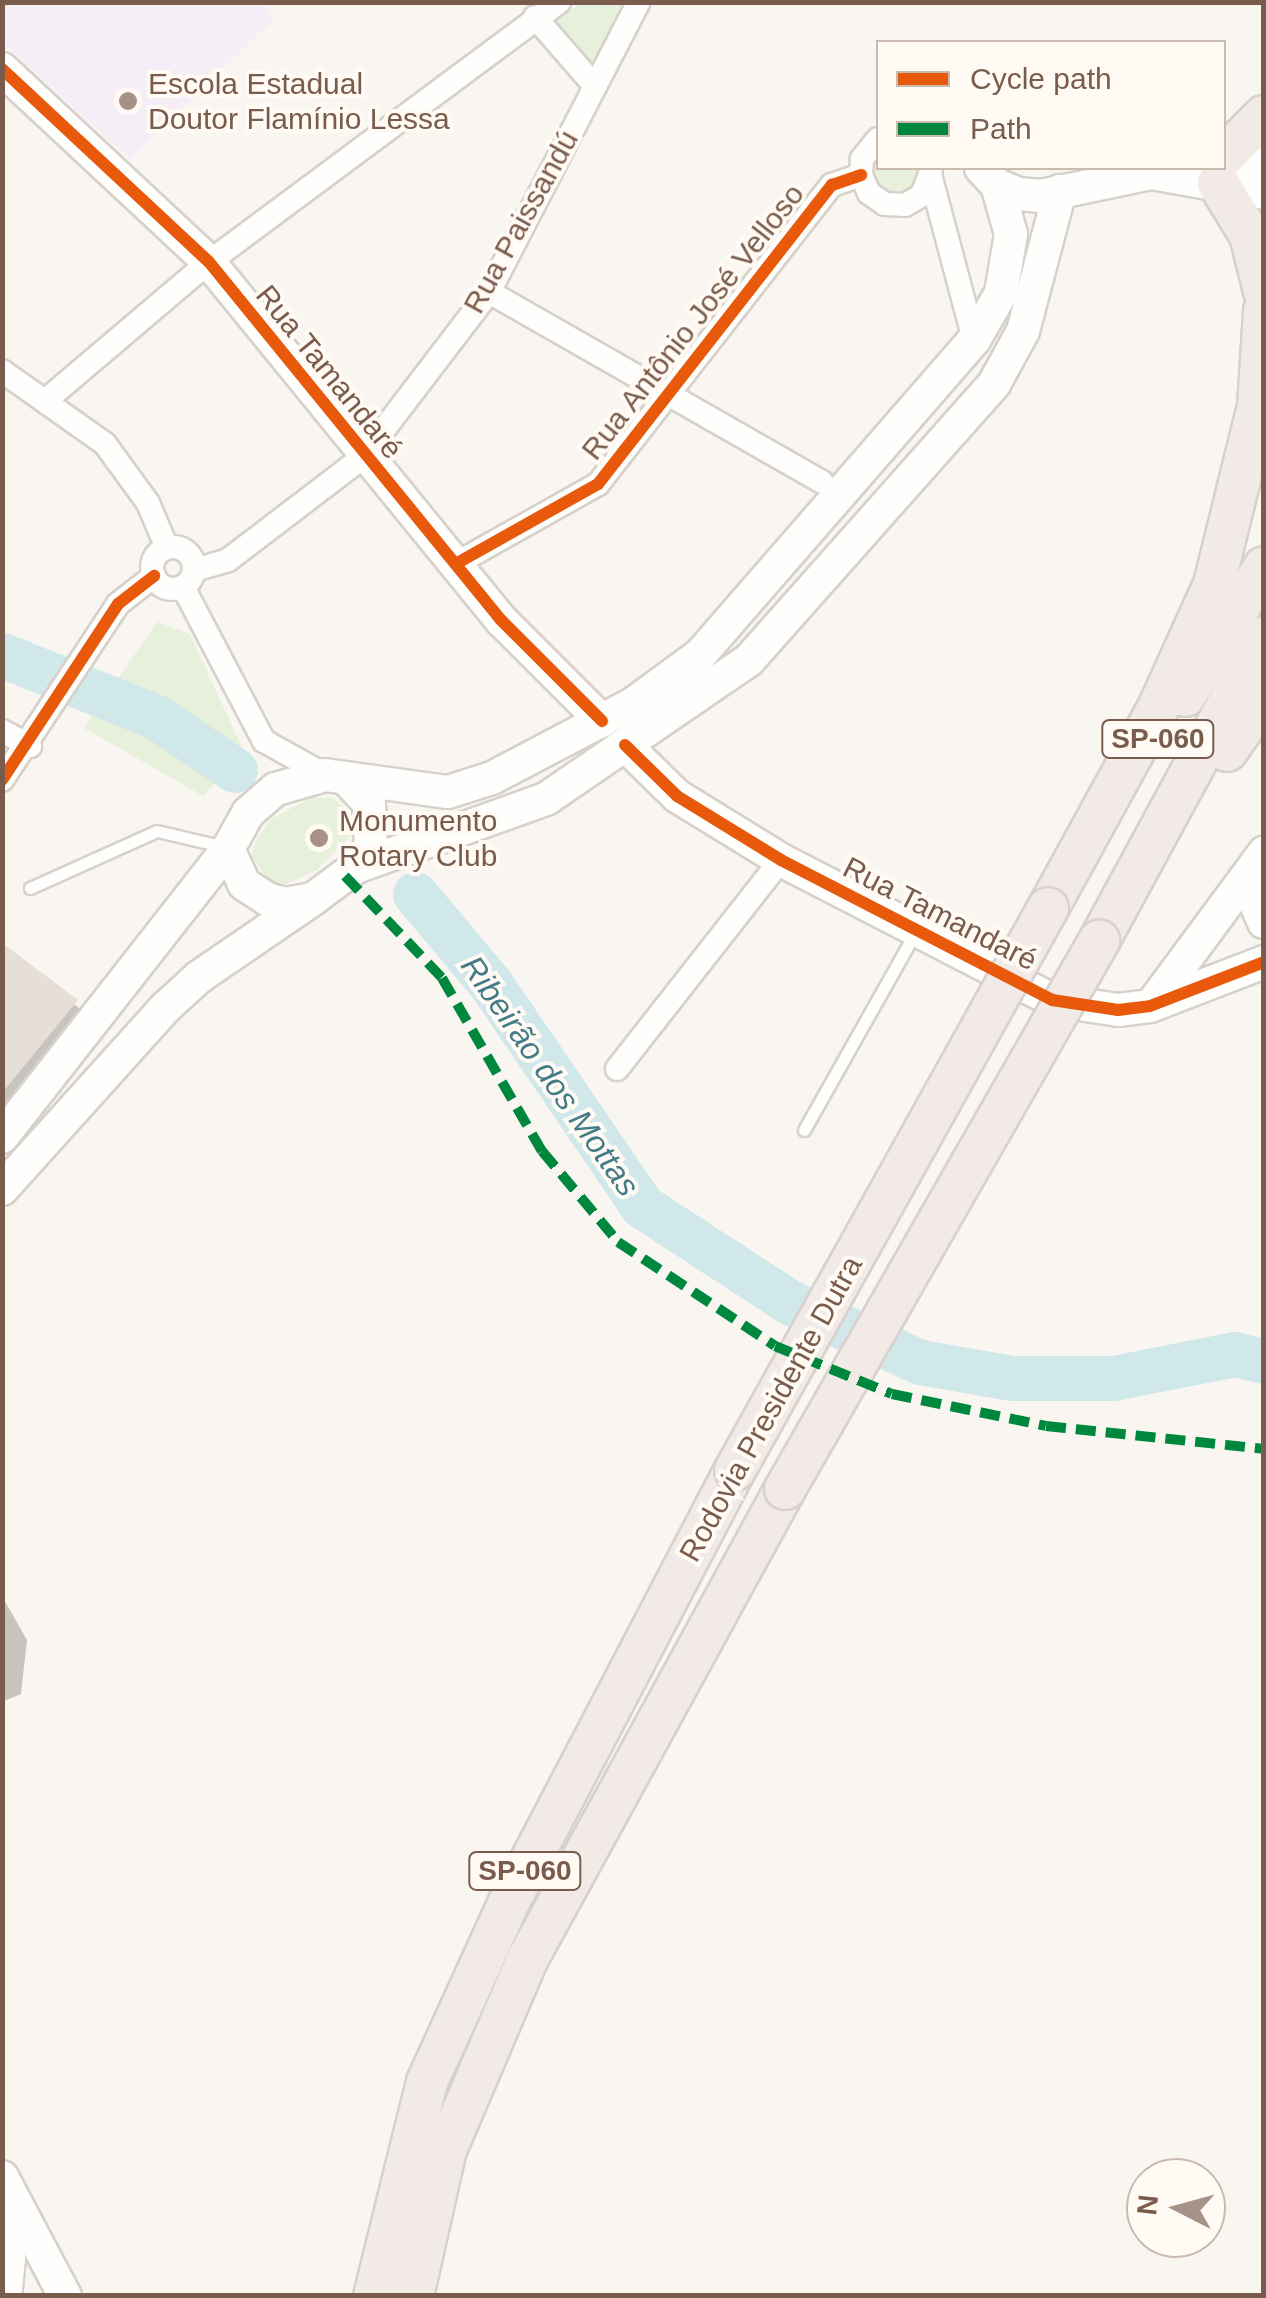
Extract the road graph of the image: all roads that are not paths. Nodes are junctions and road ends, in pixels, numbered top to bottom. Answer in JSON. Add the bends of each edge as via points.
{"nodes":[{"id":1,"x":559,"y":2,"type":"edge"},
{"id":2,"x":638,"y":2,"type":"edge"},
{"id":3,"x":535,"y":17,"type":"junction"},
{"id":4,"x":2,"y":69,"type":"edge"},
{"id":5,"x":595,"y":86,"type":"junction"},
{"id":6,"x":1264,"y":116,"type":"edge"},
{"id":7,"x":876,"y":142,"type":"edge"},
{"id":8,"x":1226,"y":160,"type":"edge"},
{"id":9,"x":1264,"y":164,"type":"edge"},
{"id":10,"x":1226,"y":165,"type":"edge"},
{"id":11,"x":1226,"y":168,"type":"edge"},
{"id":12,"x":1088,"y":170,"type":"edge"},
{"id":13,"x":1183,"y":170,"type":"edge"},
{"id":14,"x":1224,"y":170,"type":"edge"},
{"id":15,"x":931,"y":173,"type":"edge"},
{"id":16,"x":861,"y":175,"type":"junction"},
{"id":17,"x":989,"y":176,"type":"edge"},
{"id":18,"x":1062,"y":190,"type":"junction"},
{"id":19,"x":1264,"y":193,"type":"edge"},
{"id":20,"x":209,"y":262,"type":"junction"},
{"id":21,"x":1264,"y":291,"type":"edge"},
{"id":22,"x":489,"y":292,"type":"junction"},
{"id":23,"x":1264,"y":310,"type":"edge"},
{"id":24,"x":974,"y":340,"type":"junction"},
{"id":25,"x":2,"y":371,"type":"edge"},
{"id":26,"x":668,"y":394,"type":"junction"},
{"id":27,"x":45,"y":401,"type":"junction"},
{"id":28,"x":362,"y":458,"type":"junction"},
{"id":29,"x":822,"y":482,"type":"dead end"},
{"id":30,"x":167,"y":548,"type":"junction"},
{"id":31,"x":459,"y":562,"type":"junction"},
{"id":32,"x":1264,"y":567,"type":"edge"},
{"id":33,"x":154,"y":576,"type":"junction"},
{"id":34,"x":188,"y":578,"type":"junction"},
{"id":35,"x":1264,"y":637,"type":"edge"},
{"id":36,"x":1264,"y":698,"type":"edge"},
{"id":37,"x":2,"y":730,"type":"edge"},
{"id":38,"x":614,"y":733,"type":"junction"},
{"id":39,"x":30,"y":746,"type":"junction"},
{"id":40,"x":336,"y":777,"type":"junction"},
{"id":41,"x":2,"y":780,"type":"edge"},
{"id":42,"x":228,"y":849,"type":"junction"},
{"id":43,"x":1264,"y":853,"type":"edge"},
{"id":44,"x":781,"y":860,"type":"junction"},
{"id":45,"x":356,"y":867,"type":"junction"},
{"id":46,"x":1246,"y":881,"type":"junction"},
{"id":47,"x":30,"y":888,"type":"dead end"},
{"id":48,"x":313,"y":899,"type":"junction"},
{"id":49,"x":1048,"y":908,"type":"junction"},
{"id":50,"x":1264,"y":922,"type":"edge"},
{"id":51,"x":917,"y":929,"type":"junction"},
{"id":52,"x":1099,"y":941,"type":"junction"},
{"id":53,"x":1264,"y":962,"type":"edge"},
{"id":54,"x":1150,"y":1006,"type":"junction"},
{"id":55,"x":616,"y":1069,"type":"dead end"},
{"id":56,"x":804,"y":1130,"type":"dead end"},
{"id":57,"x":2,"y":1137,"type":"edge"},
{"id":58,"x":2,"y":1189,"type":"edge"},
{"id":59,"x":2,"y":2177,"type":"edge"},
{"id":60,"x":2,"y":2213,"type":"edge"},
{"id":61,"x":6,"y":2296,"type":"edge"},
{"id":62,"x":65,"y":2296,"type":"edge"},
{"id":63,"x":374,"y":2296,"type":"edge"},
{"id":64,"x":413,"y":2296,"type":"edge"}],
"edges":[{"from":1,"to":3,"type":"street"},
{"from":2,"to":5,"type":"street","name":"Rua Paissandú"},
{"from":3,"to":5,"type":"street"},
{"from":3,"to":20,"type":"street"},
{"from":4,"to":20,"type":"main road","name":"Rua Tamandaré"},
{"from":5,"to":22,"type":"street","name":"Rua Paissandú"},
{"from":6,"to":8,"type":"highway"},
{"from":7,"to":16,"type":"street","via":[[862,159]]},
{"from":9,"to":10,"type":"main road"},
{"from":11,"to":19,"type":"main road"},
{"from":12,"to":18,"type":"main road"},
{"from":13,"to":18,"type":"main road"},
{"from":14,"to":21,"type":"highway"},
{"from":15,"to":16,"type":"street","via":[[922,195],[904,205],[885,204],[869,193]]},
{"from":15,"to":24,"type":"street"},
{"from":16,"to":26,"type":"street","name":"Rua Antônio José Velloso","via":[[832,186]]},
{"from":17,"to":18,"type":"main road","via":[[1030,195]]},
{"from":17,"to":24,"type":"main road","via":[[1011,234],[1000,292]]},
{"from":18,"to":38,"type":"main road","via":[[1023,330],[994,384],[749,660]]},
{"from":20,"to":27,"type":"street"},
{"from":20,"to":28,"type":"main road","name":"Rua Tamandaré"},
{"from":22,"to":26,"type":"street"},
{"from":22,"to":28,"type":"street","name":"Rua Paissandú"},
{"from":23,"to":49,"type":"highway","via":[[1258,406],[1214,584],[1159,706]]},
{"from":24,"to":38,"type":"main road","via":[[700,655]]},
{"from":25,"to":27,"type":"street"},
{"from":26,"to":29,"type":"street"},
{"from":26,"to":31,"type":"street","name":"Rua Antônio José Velloso","via":[[598,484]]},
{"from":27,"to":30,"type":"street","via":[[105,444],[148,503]]},
{"from":28,"to":31,"type":"main road","name":"Rua Tamandaré"},
{"from":28,"to":34,"type":"street","name":"Rua Paissandú","via":[[228,560]]},
{"from":30,"to":33,"type":"street","via":[[156,556]]},
{"from":30,"to":34,"type":"street","via":[[186,552]]},
{"from":31,"to":38,"type":"main road","name":"Rua Tamandaré","via":[[501,620]]},
{"from":32,"to":49,"type":"highway","name":"Rodovia Presidente Dutra","number":"SP-060"},
{"from":33,"to":34,"type":"street","via":[[169,589]]},
{"from":33,"to":39,"type":"street","via":[[118,604]]},
{"from":34,"to":40,"type":"street","via":[[264,741]]},
{"from":35,"to":52,"type":"highway","name":"Rodovia Presidente Dutra","number":"SP-060"},
{"from":36,"to":52,"type":"highway"},
{"from":37,"to":39,"type":"street"},
{"from":38,"to":40,"type":"main road","via":[[448,792]]},
{"from":38,"to":44,"type":"main road","name":"Rua Tamandaré","via":[[677,796]]},
{"from":38,"to":45,"type":"main road","via":[[546,799]]},
{"from":39,"to":41,"type":"street"},
{"from":40,"to":42,"type":"main road","via":[[276,789],[248,813]]},
{"from":40,"to":45,"type":"main road","via":[[369,803],[374,827]]},
{"from":42,"to":47,"type":"lane","via":[[210,839],[157,832]]},
{"from":42,"to":48,"type":"main road","via":[[244,884],[267,899]]},
{"from":42,"to":57,"type":"main road"},
{"from":43,"to":46,"type":"main road"},
{"from":44,"to":51,"type":"main road","name":"Rua Tamandaré"},
{"from":44,"to":55,"type":"street"},
{"from":45,"to":48,"type":"main road"},
{"from":46,"to":50,"type":"main road"},
{"from":46,"to":54,"type":"main road"},
{"from":48,"to":58,"type":"main road","via":[[199,976]]},
{"from":49,"to":63,"type":"highway","name":"Rodovia Presidente Dutra","number":"SP-060","bridge":true,"via":[[735,1470],[509,1902],[427,2082]]},
{"from":51,"to":54,"type":"main road","name":"Rua Tamandaré","via":[[1052,1000],[1118,1010]]},
{"from":51,"to":56,"type":"lane"},
{"from":52,"to":64,"type":"highway","name":"Rodovia Presidente Dutra","number":"SP-060","bridge":true,"via":[[686,1660],[527,1960],[446,2150]]},
{"from":53,"to":54,"type":"main road","name":"Rua Tamandaré"},
{"from":59,"to":62,"type":"main road"},
{"from":60,"to":61,"type":"main road"}]}
